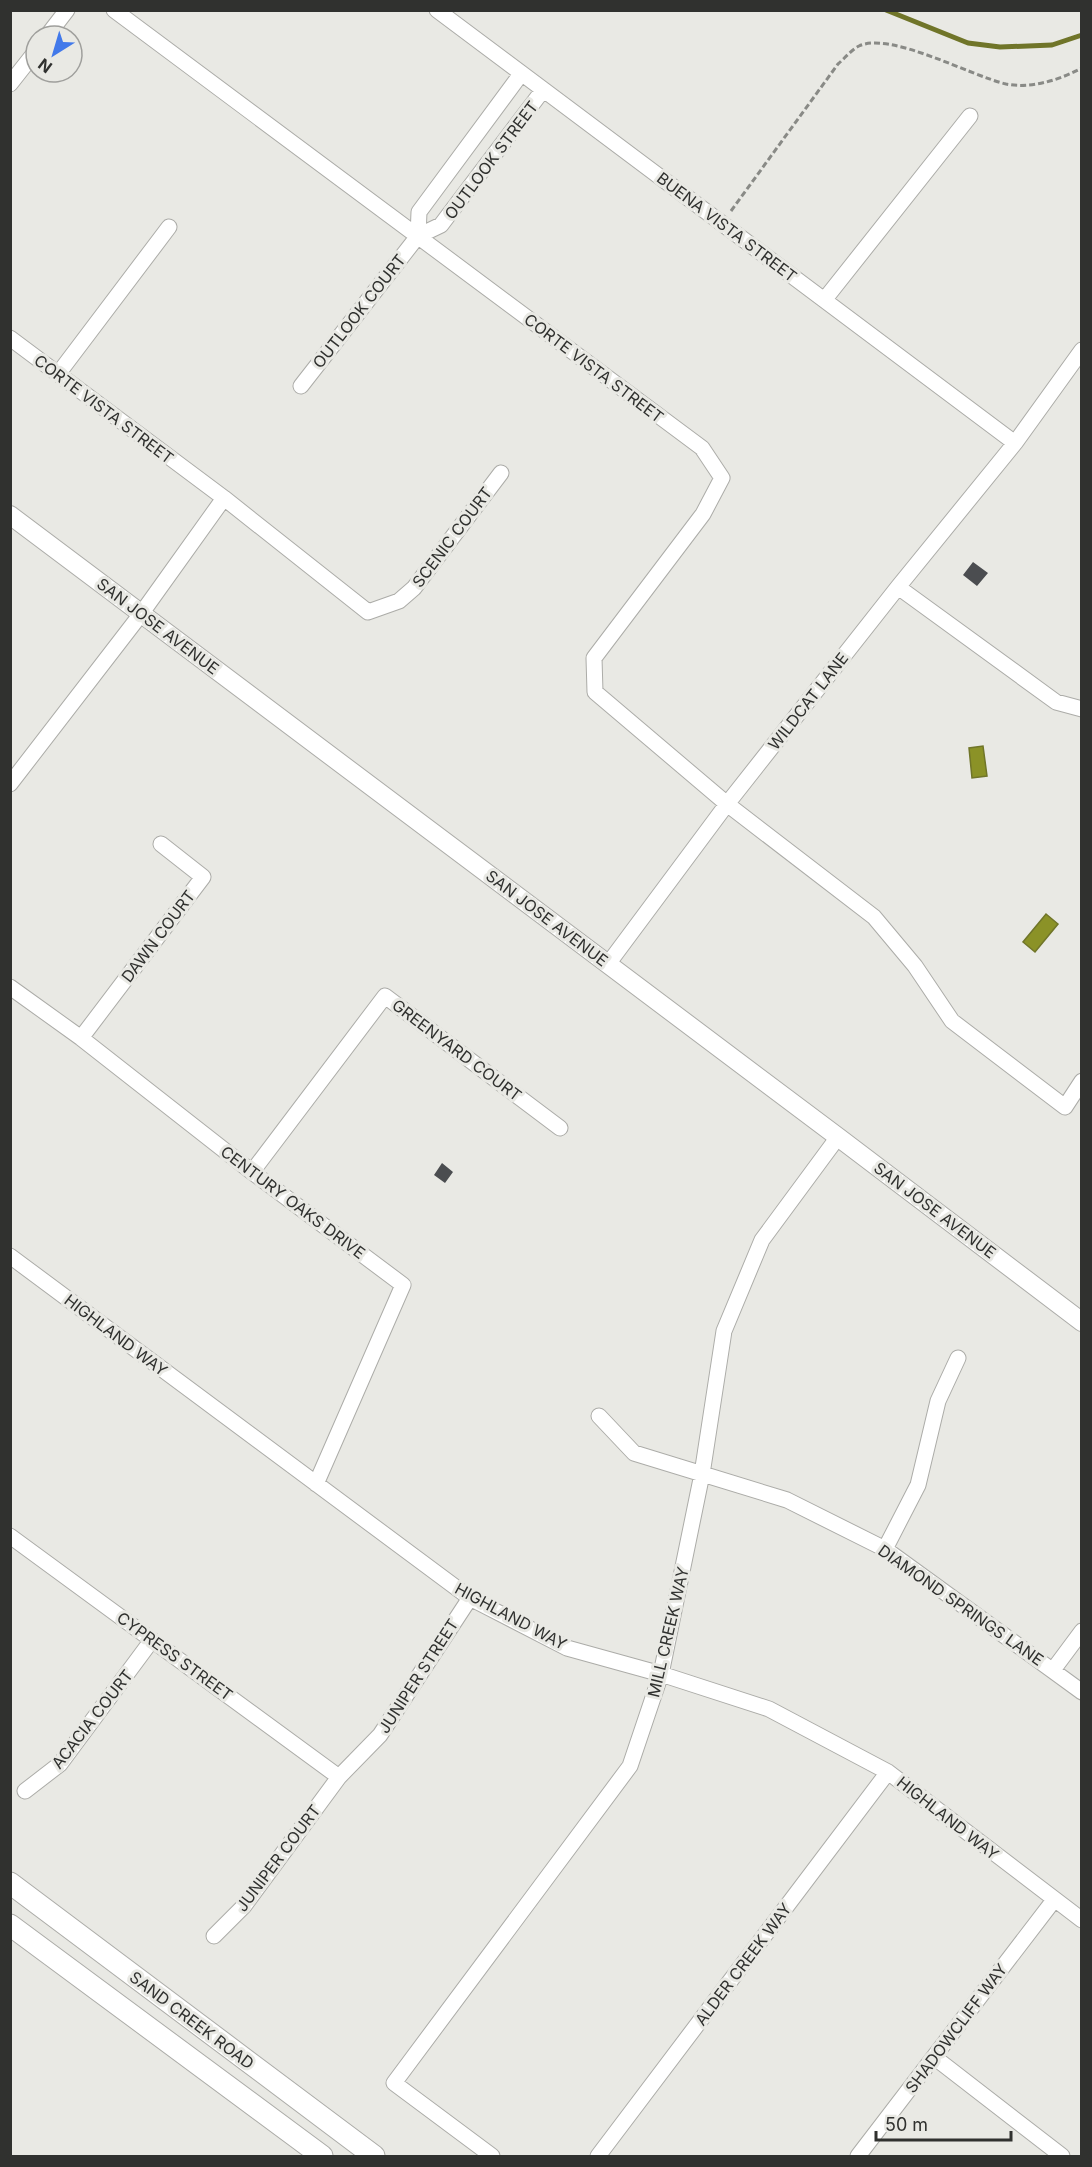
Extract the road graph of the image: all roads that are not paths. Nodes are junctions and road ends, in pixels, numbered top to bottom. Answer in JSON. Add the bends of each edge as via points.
{"nodes":[{"id":1,"x":67,"y":10,"type":"edge"},
{"id":2,"x":114,"y":10,"type":"edge"},
{"id":3,"x":437,"y":10,"type":"edge"},
{"id":4,"x":56,"y":24,"type":"edge"},
{"id":5,"x":24,"y":66,"type":"edge"},
{"id":6,"x":521,"y":74,"type":"junction"},
{"id":7,"x":10,"y":84,"type":"edge"},
{"id":8,"x":543,"y":90,"type":"junction"},
{"id":9,"x":970,"y":116,"type":"dead end"},
{"id":10,"x":169,"y":227,"type":"dead end"},
{"id":11,"x":418,"y":236,"type":"junction"},
{"id":12,"x":825,"y":300,"type":"junction"},
{"id":13,"x":10,"y":338,"type":"edge"},
{"id":14,"x":1082,"y":350,"type":"edge"},
{"id":15,"x":58,"y":374,"type":"junction"},
{"id":16,"x":301,"y":386,"type":"dead end"},
{"id":17,"x":1015,"y":443,"type":"junction"},
{"id":18,"x":501,"y":473,"type":"dead end"},
{"id":19,"x":224,"y":498,"type":"junction"},
{"id":20,"x":10,"y":516,"type":"edge"},
{"id":21,"x":898,"y":587,"type":"junction"},
{"id":22,"x":368,"y":612,"type":"joint"},
{"id":23,"x":141,"y":614,"type":"junction"},
{"id":24,"x":1082,"y":709,"type":"edge"},
{"id":25,"x":12,"y":780,"type":"edge"},
{"id":26,"x":727,"y":804,"type":"junction"},
{"id":27,"x":160,"y":844,"type":"dead end"},
{"id":28,"x":608,"y":964,"type":"junction"},
{"id":29,"x":10,"y":987,"type":"edge"},
{"id":30,"x":81,"y":1038,"type":"junction"},
{"id":31,"x":1082,"y":1081,"type":"edge"},
{"id":32,"x":560,"y":1128,"type":"dead end"},
{"id":33,"x":838,"y":1137,"type":"junction"},
{"id":34,"x":252,"y":1172,"type":"junction"},
{"id":35,"x":11,"y":1256,"type":"edge"},
{"id":36,"x":1082,"y":1322,"type":"edge"},
{"id":37,"x":958,"y":1358,"type":"dead end"},
{"id":38,"x":599,"y":1416,"type":"dead end"},
{"id":39,"x":702,"y":1474,"type":"junction"},
{"id":40,"x":316,"y":1484,"type":"junction"},
{"id":41,"x":10,"y":1536,"type":"edge"},
{"id":42,"x":885,"y":1549,"type":"junction"},
{"id":43,"x":470,"y":1598,"type":"junction"},
{"id":44,"x":1082,"y":1631,"type":"edge"},
{"id":45,"x":152,"y":1640,"type":"junction"},
{"id":46,"x":1053,"y":1670,"type":"junction"},
{"id":47,"x":662,"y":1674,"type":"junction"},
{"id":48,"x":1082,"y":1692,"type":"edge"},
{"id":49,"x":888,"y":1772,"type":"junction"},
{"id":50,"x":339,"y":1777,"type":"junction"},
{"id":51,"x":25,"y":1791,"type":"dead end"},
{"id":52,"x":10,"y":1883,"type":"edge"},
{"id":53,"x":1054,"y":1900,"type":"junction"},
{"id":54,"x":1082,"y":1920,"type":"edge"},
{"id":55,"x":10,"y":1925,"type":"edge"},
{"id":56,"x":214,"y":1936,"type":"dead end"},
{"id":57,"x":934,"y":2058,"type":"junction"},
{"id":58,"x":322,"y":2157,"type":"edge"},
{"id":59,"x":374,"y":2157,"type":"edge"},
{"id":60,"x":492,"y":2157,"type":"edge"},
{"id":61,"x":598,"y":2157,"type":"edge"},
{"id":62,"x":858,"y":2157,"type":"edge"},
{"id":63,"x":1062,"y":2157,"type":"edge"}],
"edges":[{"from":1,"to":4,"type":"street"},
{"from":2,"to":11,"type":"street","name":"CORTE VISTA STREET"},
{"from":3,"to":6,"type":"street","name":"BUENA VISTA STREET"},
{"from":5,"to":7,"type":"street"},
{"from":6,"to":8,"type":"street","name":"BUENA VISTA STREET"},
{"from":6,"to":11,"type":"street","name":"OUTLOOK STREET","via":[[419,212]]},
{"from":8,"to":11,"type":"street","name":"OUTLOOK STREET","via":[[441,225]]},
{"from":8,"to":12,"type":"street","name":"BUENA VISTA STREET"},
{"from":9,"to":12,"type":"street"},
{"from":10,"to":15,"type":"street"},
{"from":11,"to":16,"type":"street","name":"OUTLOOK COURT"},
{"from":11,"to":26,"type":"street","name":"CORTE VISTA STREET","via":[[702,448],[722,478],[703,514],[594,658],[595,692]]},
{"from":12,"to":17,"type":"street","name":"BUENA VISTA STREET"},
{"from":13,"to":15,"type":"street","name":"CORTE VISTA STREET"},
{"from":14,"to":17,"type":"street","name":"WILDCAT LANE"},
{"from":15,"to":19,"type":"street","name":"CORTE VISTA STREET"},
{"from":17,"to":21,"type":"street","name":"WILDCAT LANE"},
{"from":18,"to":22,"type":"street","name":"SCENIC COURT","via":[[414,588],[399,601]]},
{"from":19,"to":22,"type":"street","name":"CORTE VISTA STREET"},
{"from":19,"to":23,"type":"street"},
{"from":20,"to":23,"type":"street","name":"SAN JOSE AVENUE"},
{"from":21,"to":24,"type":"street","via":[[1056,702]]},
{"from":21,"to":26,"type":"street","name":"WILDCAT LANE"},
{"from":23,"to":25,"type":"street"},
{"from":23,"to":28,"type":"street","name":"SAN JOSE AVENUE"},
{"from":26,"to":28,"type":"street","name":"WILDCAT LANE"},
{"from":26,"to":31,"type":"street","via":[[874,917],[915,966],[951,1021],[1065,1107]]},
{"from":27,"to":30,"type":"street","name":"DAWN COURT","via":[[203,877]]},
{"from":28,"to":33,"type":"street","name":"SAN JOSE AVENUE"},
{"from":29,"to":30,"type":"street","name":"CENTURY OAKS DRIVE"},
{"from":30,"to":34,"type":"street","name":"CENTURY OAKS DRIVE"},
{"from":32,"to":34,"type":"street","name":"GREENYARD COURT","via":[[385,996]]},
{"from":33,"to":36,"type":"street","name":"SAN JOSE AVENUE"},
{"from":33,"to":39,"type":"street","name":"MILL CREEK WAY","via":[[762,1240],[724,1331]]},
{"from":34,"to":40,"type":"street","name":"CENTURY OAKS DRIVE","via":[[403,1285]]},
{"from":35,"to":40,"type":"street","name":"HIGHLAND WAY"},
{"from":37,"to":42,"type":"street","via":[[938,1401],[918,1485]]},
{"from":38,"to":39,"type":"street","name":"DIAMOND SPRINGS LANE","via":[[634,1453]]},
{"from":39,"to":42,"type":"street","name":"DIAMOND SPRINGS LANE","via":[[787,1500]]},
{"from":39,"to":47,"type":"street","name":"MILL CREEK WAY"},
{"from":40,"to":43,"type":"street","name":"HIGHLAND WAY"},
{"from":41,"to":45,"type":"street","name":"CYPRESS STREET"},
{"from":42,"to":46,"type":"street","name":"DIAMOND SPRINGS LANE"},
{"from":43,"to":47,"type":"street","name":"HIGHLAND WAY","via":[[567,1648]]},
{"from":43,"to":50,"type":"street","name":"JUNIPER STREET","via":[[381,1735]]},
{"from":44,"to":46,"type":"street"},
{"from":45,"to":50,"type":"street","name":"CYPRESS STREET"},
{"from":45,"to":51,"type":"street","name":"ACACIA COURT","via":[[60,1764]]},
{"from":46,"to":48,"type":"street","name":"DIAMOND SPRINGS LANE"},
{"from":47,"to":49,"type":"street","name":"HIGHLAND WAY","via":[[769,1710]]},
{"from":47,"to":60,"type":"street","name":"MILL CREEK WAY","via":[[630,1766],[394,2083]]},
{"from":49,"to":53,"type":"street","name":"HIGHLAND WAY"},
{"from":49,"to":61,"type":"street","name":"ALDER CREEK WAY"},
{"from":50,"to":56,"type":"street","name":"JUNIPER COURT","via":[[244,1906]]},
{"from":52,"to":59,"type":"main road","name":"SAND CREEK ROAD"},
{"from":53,"to":54,"type":"street","name":"HIGHLAND WAY"},
{"from":53,"to":57,"type":"street","name":"SHADOWCLIFF WAY"},
{"from":55,"to":58,"type":"main road","name":"SAND CREEK ROAD"},
{"from":57,"to":62,"type":"street","name":"SHADOWCLIFF WAY"},
{"from":57,"to":63,"type":"street"}]}
